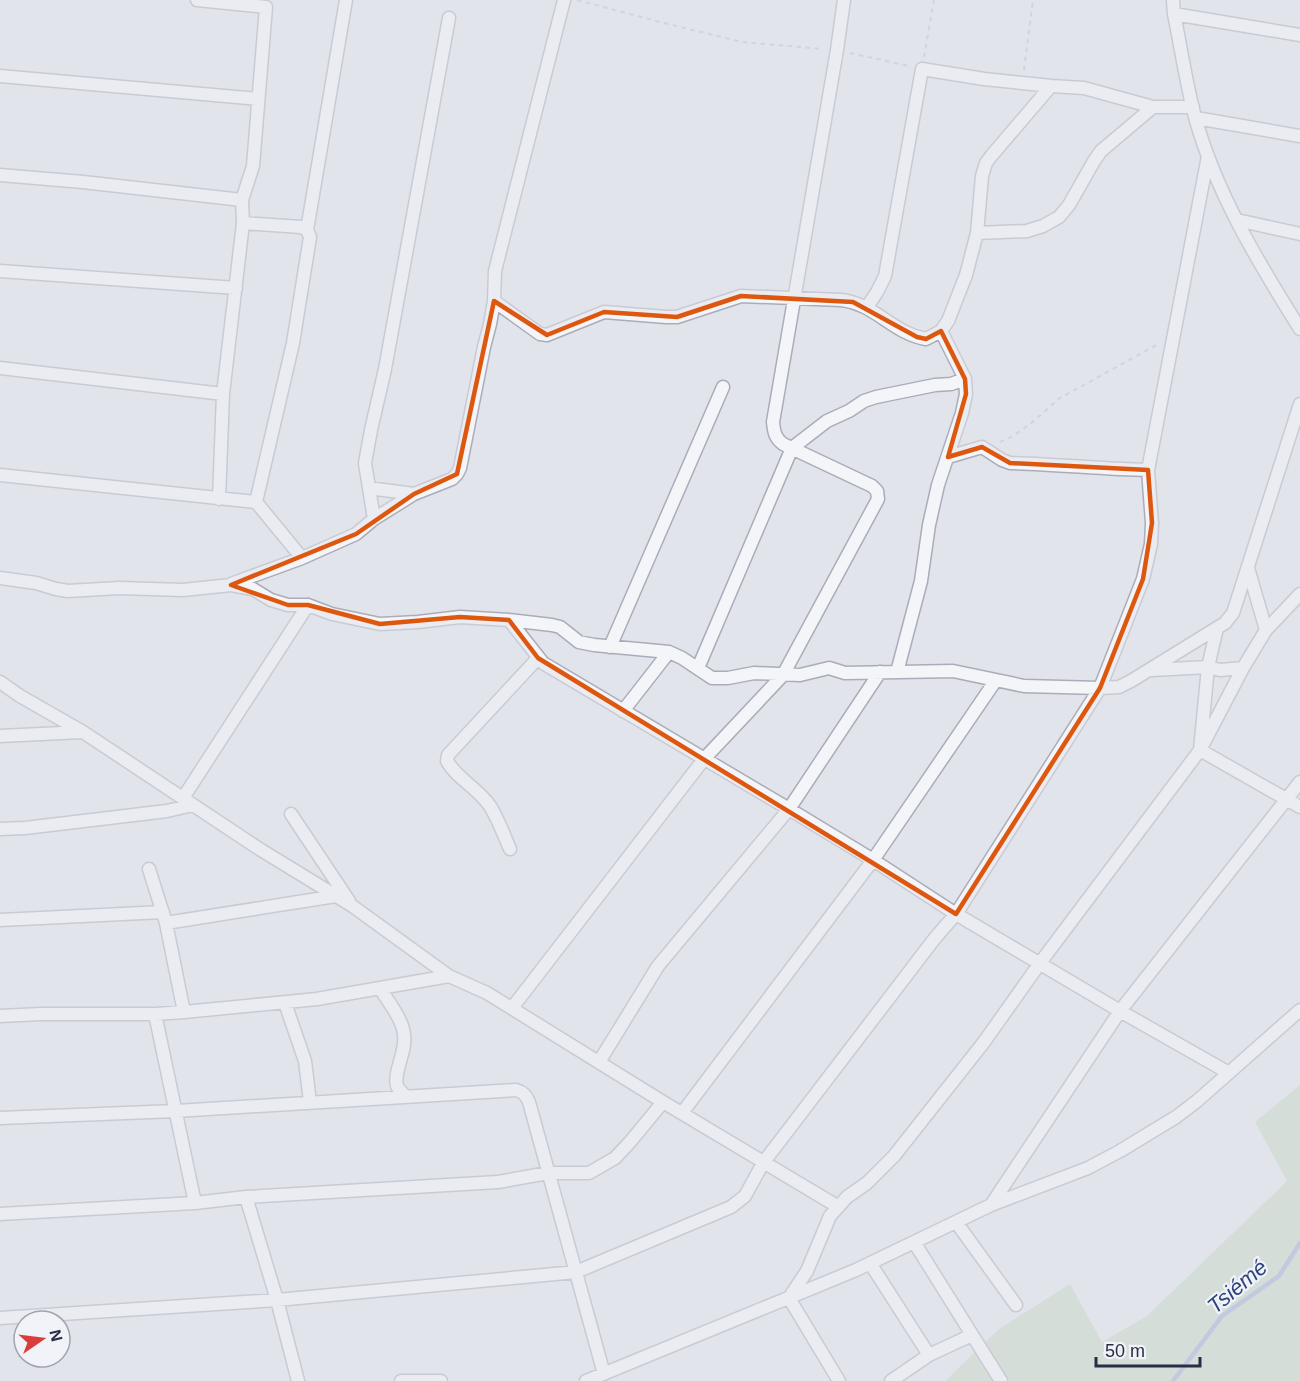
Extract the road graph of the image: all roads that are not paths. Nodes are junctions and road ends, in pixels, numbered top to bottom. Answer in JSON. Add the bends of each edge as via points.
{"nodes":[{"id":1,"x":197,"y":0,"type":"edge"},
{"id":2,"x":346,"y":0,"type":"edge"},
{"id":3,"x":564,"y":0,"type":"edge"},
{"id":4,"x":844,"y":0,"type":"edge"},
{"id":5,"x":1173,"y":0,"type":"edge"},
{"id":6,"x":1174,"y":14,"type":"junction"},
{"id":7,"x":449,"y":18,"type":"dead end"},
{"id":8,"x":1300,"y":35,"type":"edge"},
{"id":9,"x":0,"y":76,"type":"edge"},
{"id":10,"x":1051,"y":86,"type":"junction"},
{"id":11,"x":258,"y":99,"type":"junction"},
{"id":12,"x":1153,"y":107,"type":"junction"},
{"id":13,"x":1194,"y":113,"type":"junction"},
{"id":14,"x":1300,"y":136,"type":"edge"},
{"id":15,"x":1208,"y":156,"type":"junction"},
{"id":16,"x":0,"y":175,"type":"edge"},
{"id":17,"x":242,"y":200,"type":"junction"},
{"id":18,"x":1237,"y":220,"type":"junction"},
{"id":19,"x":243,"y":223,"type":"junction"},
{"id":20,"x":308,"y":230,"type":"junction"},
{"id":21,"x":977,"y":233,"type":"junction"},
{"id":22,"x":1300,"y":234,"type":"edge"},
{"id":23,"x":0,"y":272,"type":"edge"},
{"id":24,"x":236,"y":288,"type":"junction"},
{"id":25,"x":795,"y":297,"type":"junction"},
{"id":26,"x":494,"y":301,"type":"junction"},
{"id":27,"x":867,"y":307,"type":"junction"},
{"id":28,"x":1300,"y":329,"type":"edge"},
{"id":29,"x":941,"y":331,"type":"junction"},
{"id":30,"x":0,"y":368,"type":"edge"},
{"id":31,"x":965,"y":380,"type":"junction"},
{"id":32,"x":723,"y":387,"type":"dead end"},
{"id":33,"x":223,"y":394,"type":"junction"},
{"id":34,"x":1300,"y":404,"type":"edge"},
{"id":35,"x":792,"y":448,"type":"junction"},
{"id":36,"x":948,"y":457,"type":"junction"},
{"id":37,"x":1148,"y":471,"type":"junction"},
{"id":38,"x":0,"y":475,"type":"edge"},
{"id":39,"x":369,"y":488,"type":"junction"},
{"id":40,"x":414,"y":494,"type":"junction"},
{"id":41,"x":219,"y":499,"type":"junction"},
{"id":42,"x":256,"y":502,"type":"junction"},
{"id":43,"x":374,"y":519,"type":"junction"},
{"id":44,"x":302,"y":558,"type":"junction"},
{"id":45,"x":1248,"y":568,"type":"junction"},
{"id":46,"x":0,"y":578,"type":"edge"},
{"id":47,"x":231,"y":585,"type":"junction"},
{"id":48,"x":1300,"y":594,"type":"edge"},
{"id":49,"x":308,"y":605,"type":"junction"},
{"id":50,"x":509,"y":620,"type":"junction"},
{"id":51,"x":1217,"y":628,"type":"junction"},
{"id":52,"x":1266,"y":630,"type":"junction"},
{"id":53,"x":610,"y":647,"type":"junction"},
{"id":54,"x":669,"y":652,"type":"junction"},
{"id":55,"x":538,"y":658,"type":"junction"},
{"id":56,"x":1209,"y":667,"type":"junction"},
{"id":57,"x":699,"y":668,"type":"junction"},
{"id":58,"x":1243,"y":668,"type":"junction"},
{"id":59,"x":1148,"y":670,"type":"junction"},
{"id":60,"x":880,"y":672,"type":"junction"},
{"id":61,"x":897,"y":672,"type":"junction"},
{"id":62,"x":783,"y":675,"type":"junction"},
{"id":63,"x":996,"y":680,"type":"junction"},
{"id":64,"x":0,"y":682,"type":"edge"},
{"id":65,"x":1100,"y":688,"type":"junction"},
{"id":66,"x":623,"y":711,"type":"junction"},
{"id":67,"x":83,"y":732,"type":"junction"},
{"id":68,"x":0,"y":736,"type":"edge"},
{"id":69,"x":1200,"y":750,"type":"junction"},
{"id":70,"x":705,"y":759,"type":"junction"},
{"id":71,"x":1300,"y":782,"type":"edge"},
{"id":72,"x":1287,"y":800,"type":"junction"},
{"id":73,"x":188,"y":801,"type":"junction"},
{"id":74,"x":1300,"y":807,"type":"edge"},
{"id":75,"x":789,"y":809,"type":"junction"},
{"id":76,"x":291,"y":814,"type":"dead end"},
{"id":77,"x":0,"y":830,"type":"edge"},
{"id":78,"x":510,"y":849,"type":"dead end"},
{"id":79,"x":873,"y":860,"type":"junction"},
{"id":80,"x":150,"y":869,"type":"dead end"},
{"id":81,"x":336,"y":896,"type":"junction"},
{"id":82,"x":351,"y":905,"type":"junction"},
{"id":83,"x":956,"y":914,"type":"junction"},
{"id":84,"x":164,"y":918,"type":"junction"},
{"id":85,"x":0,"y":920,"type":"edge"},
{"id":86,"x":1040,"y":963,"type":"junction"},
{"id":87,"x":449,"y":976,"type":"junction"},
{"id":88,"x":380,"y":988,"type":"junction"},
{"id":89,"x":285,"y":1003,"type":"junction"},
{"id":90,"x":512,"y":1008,"type":"junction"},
{"id":91,"x":1300,"y":1010,"type":"edge"},
{"id":92,"x":1120,"y":1011,"type":"junction"},
{"id":93,"x":184,"y":1012,"type":"junction"},
{"id":94,"x":155,"y":1014,"type":"junction"},
{"id":95,"x":0,"y":1016,"type":"edge"},
{"id":96,"x":598,"y":1062,"type":"junction"},
{"id":97,"x":1229,"y":1073,"type":"junction"},
{"id":98,"x":406,"y":1097,"type":"junction"},
{"id":99,"x":310,"y":1102,"type":"junction"},
{"id":100,"x":663,"y":1102,"type":"junction"},
{"id":101,"x":176,"y":1111,"type":"junction"},
{"id":102,"x":682,"y":1113,"type":"junction"},
{"id":103,"x":0,"y":1118,"type":"edge"},
{"id":104,"x":763,"y":1163,"type":"junction"},
{"id":105,"x":548,"y":1173,"type":"junction"},
{"id":106,"x":246,"y":1197,"type":"junction"},
{"id":107,"x":195,"y":1203,"type":"junction"},
{"id":108,"x":991,"y":1205,"type":"junction"},
{"id":109,"x":837,"y":1206,"type":"junction"},
{"id":110,"x":0,"y":1214,"type":"edge"},
{"id":111,"x":956,"y":1222,"type":"junction"},
{"id":112,"x":914,"y":1242,"type":"junction"},
{"id":113,"x":870,"y":1263,"type":"junction"},
{"id":114,"x":576,"y":1272,"type":"junction"},
{"id":115,"x":789,"y":1298,"type":"junction"},
{"id":116,"x":277,"y":1300,"type":"junction"},
{"id":117,"x":1016,"y":1305,"type":"dead end"},
{"id":118,"x":0,"y":1318,"type":"edge"},
{"id":119,"x":972,"y":1335,"type":"junction"},
{"id":120,"x":929,"y":1355,"type":"junction"},
{"id":121,"x":604,"y":1374,"type":"junction"},
{"id":122,"x":298,"y":1381,"type":"edge"},
{"id":123,"x":401,"y":1381,"type":"edge"},
{"id":124,"x":441,"y":1381,"type":"edge"},
{"id":125,"x":586,"y":1381,"type":"edge"},
{"id":126,"x":839,"y":1381,"type":"edge"},
{"id":127,"x":891,"y":1381,"type":"edge"},
{"id":128,"x":1001,"y":1381,"type":"edge"}],
"edges":[{"from":1,"to":11,"type":"street","via":[[266,7]]},
{"from":2,"to":20,"type":"street"},
{"from":3,"to":26,"type":"street","via":[[495,271]]},
{"from":4,"to":25,"type":"street"},
{"from":5,"to":6,"type":"street"},
{"from":6,"to":8,"type":"street"},
{"from":6,"to":13,"type":"street"},
{"from":7,"to":39,"type":"street","via":[[365,463]]},
{"from":9,"to":11,"type":"street"},
{"from":10,"to":12,"type":"street","via":[[1083,88]]},
{"from":10,"to":21,"type":"street","via":[[986,163]]},
{"from":10,"to":27,"type":"street","via":[[922,69],[885,276]]},
{"from":11,"to":17,"type":"street","via":[[252,166]]},
{"from":12,"to":13,"type":"street"},
{"from":12,"to":21,"type":"street","via":[[1101,151],[1059,217],[1027,231]]},
{"from":13,"to":14,"type":"street"},
{"from":13,"to":15,"type":"street"},
{"from":15,"to":18,"type":"street"},
{"from":15,"to":37,"type":"street"},
{"from":16,"to":17,"type":"street"},
{"from":17,"to":19,"type":"street"},
{"from":18,"to":22,"type":"street"},
{"from":18,"to":28,"type":"street"},
{"from":19,"to":20,"type":"street"},
{"from":19,"to":24,"type":"street"},
{"from":20,"to":42,"type":"street","via":[[292,343]]},
{"from":21,"to":29,"type":"street","via":[[953,311]]},
{"from":23,"to":24,"type":"street"},
{"from":24,"to":33,"type":"street"},
{"from":25,"to":26,"type":"street","via":[[741,296],[678,317],[604,312],[547,335]]},
{"from":25,"to":27,"type":"street","via":[[853,302]]},
{"from":25,"to":35,"type":"street","via":[[773,422],[778,440]]},
{"from":26,"to":40,"type":"street","via":[[460,468],[452,479]]},
{"from":27,"to":29,"type":"street","via":[[917,338],[926,339]]},
{"from":29,"to":31,"type":"street"},
{"from":30,"to":33,"type":"street"},
{"from":31,"to":35,"type":"street","via":[[864,401],[827,421]]},
{"from":31,"to":36,"type":"street","via":[[962,413]]},
{"from":32,"to":53,"type":"street"},
{"from":33,"to":41,"type":"street"},
{"from":34,"to":45,"type":"street"},
{"from":35,"to":57,"type":"street"},
{"from":35,"to":62,"type":"street","via":[[872,486],[878,499]]},
{"from":36,"to":37,"type":"street","via":[[982,447],[1010,463]]},
{"from":36,"to":61,"type":"street","via":[[938,484],[921,581]]},
{"from":37,"to":65,"type":"street","via":[[1151,544],[1143,579]]},
{"from":38,"to":41,"type":"street"},
{"from":39,"to":40,"type":"street"},
{"from":39,"to":43,"type":"street"},
{"from":40,"to":43,"type":"street"},
{"from":41,"to":42,"type":"street"},
{"from":42,"to":44,"type":"street"},
{"from":43,"to":44,"type":"street","via":[[356,534]]},
{"from":44,"to":47,"type":"street"},
{"from":45,"to":51,"type":"street","via":[[1233,612]]},
{"from":45,"to":52,"type":"street"},
{"from":46,"to":47,"type":"street","via":[[68,591],[183,590]]},
{"from":47,"to":49,"type":"street","via":[[253,589],[271,600]]},
{"from":48,"to":52,"type":"street"},
{"from":49,"to":50,"type":"street","via":[[380,624],[460,617]]},
{"from":49,"to":73,"type":"street"},
{"from":50,"to":53,"type":"street","via":[[560,627],[579,642]]},
{"from":50,"to":55,"type":"street"},
{"from":51,"to":56,"type":"street"},
{"from":51,"to":59,"type":"street"},
{"from":52,"to":58,"type":"street"},
{"from":53,"to":54,"type":"street"},
{"from":54,"to":57,"type":"street"},
{"from":54,"to":66,"type":"street"},
{"from":55,"to":66,"type":"street"},
{"from":55,"to":78,"type":"street","via":[[448,755],[447,761],[490,806]]},
{"from":56,"to":58,"type":"street"},
{"from":56,"to":59,"type":"street"},
{"from":56,"to":69,"type":"street"},
{"from":57,"to":62,"type":"street","via":[[712,678],[754,673]]},
{"from":58,"to":69,"type":"street"},
{"from":59,"to":65,"type":"street","via":[[1119,687]]},
{"from":60,"to":61,"type":"street"},
{"from":60,"to":62,"type":"street","via":[[845,673],[829,668]]},
{"from":60,"to":75,"type":"street"},
{"from":61,"to":63,"type":"street","via":[[953,670]]},
{"from":62,"to":70,"type":"street"},
{"from":63,"to":65,"type":"street","via":[[1024,686]]},
{"from":63,"to":79,"type":"street"},
{"from":64,"to":67,"type":"street"},
{"from":65,"to":83,"type":"street"},
{"from":66,"to":70,"type":"street"},
{"from":67,"to":68,"type":"street"},
{"from":67,"to":73,"type":"street"},
{"from":69,"to":72,"type":"street"},
{"from":69,"to":86,"type":"street"},
{"from":70,"to":75,"type":"street"},
{"from":70,"to":90,"type":"street"},
{"from":71,"to":72,"type":"street"},
{"from":72,"to":74,"type":"street"},
{"from":72,"to":92,"type":"street"},
{"from":73,"to":77,"type":"street","via":[[167,811]]},
{"from":73,"to":81,"type":"street"},
{"from":75,"to":79,"type":"street"},
{"from":75,"to":96,"type":"street","via":[[658,966]]},
{"from":76,"to":82,"type":"street"},
{"from":79,"to":83,"type":"street"},
{"from":79,"to":102,"type":"street"},
{"from":80,"to":84,"type":"street"},
{"from":81,"to":82,"type":"street"},
{"from":81,"to":84,"type":"street"},
{"from":82,"to":87,"type":"street"},
{"from":83,"to":86,"type":"street"},
{"from":83,"to":104,"type":"street"},
{"from":84,"to":85,"type":"street"},
{"from":84,"to":93,"type":"street"},
{"from":86,"to":92,"type":"street"},
{"from":86,"to":109,"type":"street","via":[[894,1156]]},
{"from":87,"to":88,"type":"street"},
{"from":87,"to":90,"type":"street"},
{"from":88,"to":89,"type":"street"},
{"from":88,"to":98,"type":"street","via":[[404,1031],[396,1084]]},
{"from":89,"to":93,"type":"street"},
{"from":89,"to":99,"type":"street","via":[[304,1061]]},
{"from":90,"to":96,"type":"street"},
{"from":91,"to":97,"type":"street"},
{"from":92,"to":97,"type":"street"},
{"from":92,"to":108,"type":"street"},
{"from":93,"to":94,"type":"street"},
{"from":94,"to":95,"type":"street"},
{"from":94,"to":101,"type":"street"},
{"from":96,"to":100,"type":"street"},
{"from":97,"to":108,"type":"street","via":[[1176,1117],[1120,1151],[1088,1168]]},
{"from":98,"to":99,"type":"street"},
{"from":98,"to":105,"type":"street","via":[[522,1092],[529,1102]]},
{"from":99,"to":101,"type":"street"},
{"from":100,"to":102,"type":"street"},
{"from":100,"to":105,"type":"street","via":[[615,1158],[589,1173]]},
{"from":101,"to":103,"type":"street"},
{"from":101,"to":107,"type":"street"},
{"from":102,"to":104,"type":"street"},
{"from":104,"to":109,"type":"street"},
{"from":104,"to":114,"type":"street","via":[[745,1196],[731,1207]]},
{"from":105,"to":106,"type":"street","via":[[498,1182]]},
{"from":105,"to":114,"type":"street"},
{"from":106,"to":107,"type":"street"},
{"from":106,"to":116,"type":"street"},
{"from":107,"to":110,"type":"street"},
{"from":108,"to":111,"type":"street"},
{"from":109,"to":115,"type":"street","via":[[807,1271]]},
{"from":111,"to":112,"type":"street"},
{"from":111,"to":117,"type":"street"},
{"from":112,"to":113,"type":"street"},
{"from":112,"to":119,"type":"street"},
{"from":113,"to":115,"type":"street"},
{"from":113,"to":120,"type":"street"},
{"from":114,"to":116,"type":"street"},
{"from":114,"to":121,"type":"street"},
{"from":115,"to":121,"type":"street"},
{"from":115,"to":126,"type":"street"},
{"from":116,"to":118,"type":"street"},
{"from":116,"to":122,"type":"street"},
{"from":119,"to":120,"type":"street"},
{"from":119,"to":128,"type":"street"},
{"from":120,"to":127,"type":"street"},
{"from":121,"to":125,"type":"street"},
{"from":123,"to":124,"type":"street"}]}
